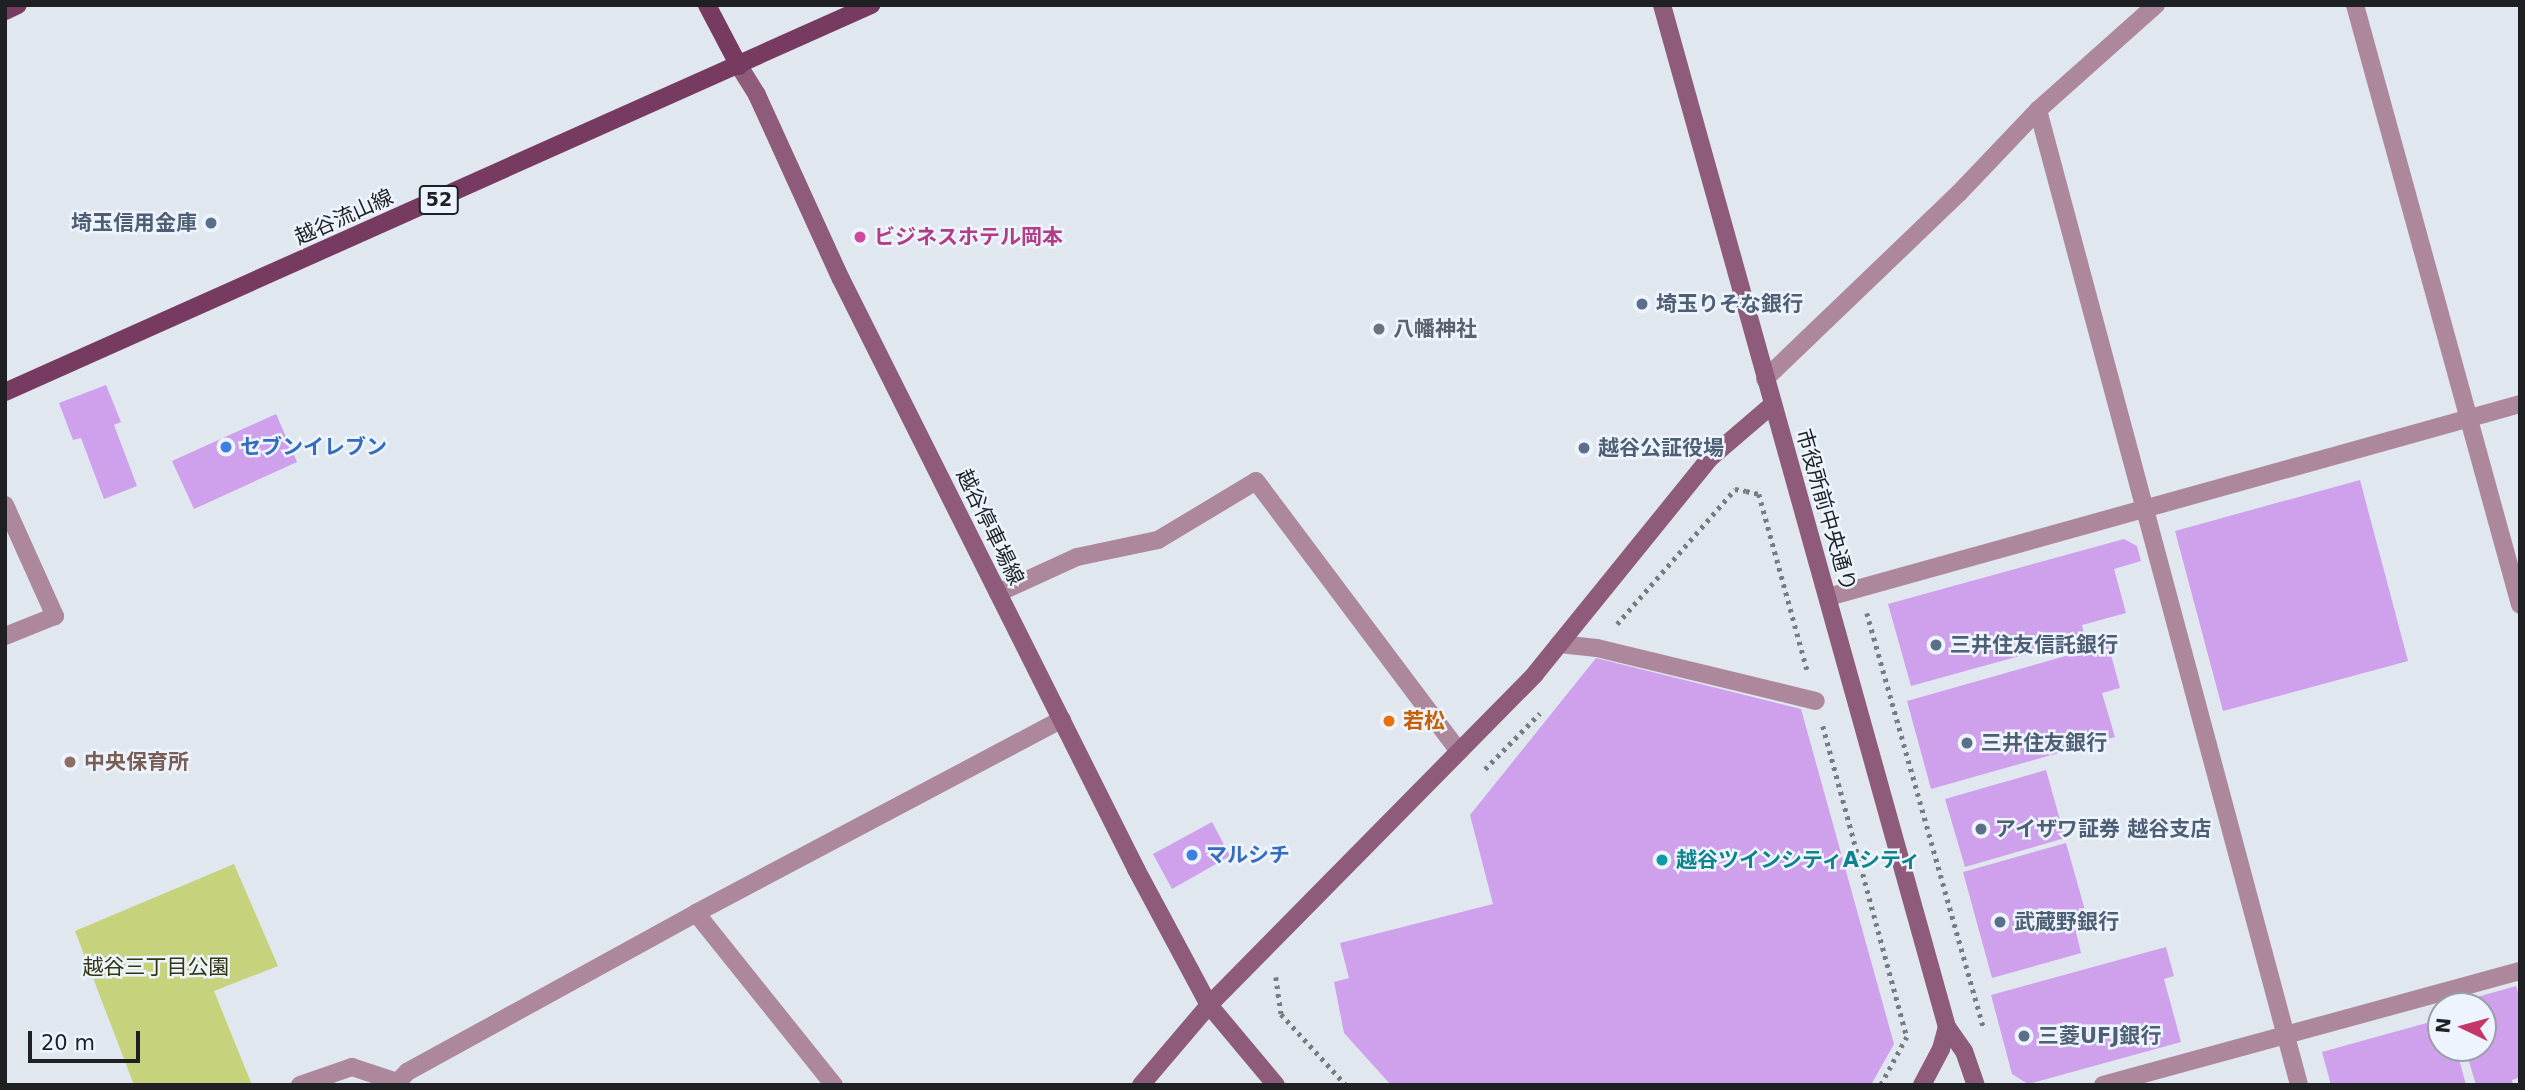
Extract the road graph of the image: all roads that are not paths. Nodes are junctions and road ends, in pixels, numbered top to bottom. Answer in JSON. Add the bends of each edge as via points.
{"nodes":[{"id":1,"x":18,"y":5,"type":"edge"},
{"id":2,"x":707,"y":5,"type":"edge"},
{"id":3,"x":871,"y":5,"type":"edge"},
{"id":4,"x":1662,"y":5,"type":"edge"},
{"id":5,"x":2156,"y":5,"type":"edge"},
{"id":6,"x":2354,"y":5,"type":"edge"},
{"id":7,"x":5,"y":11,"type":"edge"},
{"id":8,"x":739,"y":66,"type":"junction"},
{"id":9,"x":2038,"y":110,"type":"junction"},
{"id":10,"x":1765,"y":379,"type":"junction"},
{"id":11,"x":5,"y":392,"type":"edge"},
{"id":12,"x":2520,"y":404,"type":"edge"},
{"id":13,"x":1772,"y":405,"type":"junction"},
{"id":14,"x":2469,"y":417,"type":"junction"},
{"id":15,"x":5,"y":505,"type":"edge"},
{"id":16,"x":2144,"y":509,"type":"junction"},
{"id":17,"x":998,"y":593,"type":"junction"},
{"id":18,"x":1828,"y":597,"type":"junction"},
{"id":19,"x":2520,"y":605,"type":"edge"},
{"id":20,"x":5,"y":636,"type":"edge"},
{"id":21,"x":1559,"y":644,"type":"junction"},
{"id":22,"x":1816,"y":701,"type":"road end"},
{"id":23,"x":1062,"y":719,"type":"junction"},
{"id":24,"x":1459,"y":751,"type":"junction"},
{"id":25,"x":696,"y":913,"type":"junction"},
{"id":26,"x":2520,"y":971,"type":"edge"},
{"id":27,"x":1209,"y":1005,"type":"junction"},
{"id":28,"x":1948,"y":1027,"type":"junction"},
{"id":29,"x":2286,"y":1035,"type":"junction"},
{"id":30,"x":404,"y":1081,"type":"edge"},
{"id":31,"x":300,"y":1085,"type":"edge"},
{"id":32,"x":834,"y":1085,"type":"edge"},
{"id":33,"x":1141,"y":1085,"type":"edge"},
{"id":34,"x":1276,"y":1085,"type":"edge"},
{"id":35,"x":1922,"y":1085,"type":"edge"},
{"id":36,"x":1976,"y":1085,"type":"edge"},
{"id":37,"x":2103,"y":1085,"type":"edge"},
{"id":38,"x":2299,"y":1085,"type":"edge"}],
"edges":[{"from":1,"to":7,"type":"main road"},
{"from":2,"to":8,"type":"main road"},
{"from":3,"to":8,"type":"main road","name":"越谷流山線","number":"52"},
{"from":4,"to":10,"type":"street","name":"市役所前中央通り"},
{"from":5,"to":9,"type":"street"},
{"from":6,"to":14,"type":"street"},
{"from":8,"to":11,"type":"main road","name":"越谷流山線","number":"52"},
{"from":8,"to":17,"type":"street","name":"越谷停車場線"},
{"from":9,"to":10,"type":"street","via":[[1959,193]]},
{"from":9,"to":16,"type":"street"},
{"from":10,"to":13,"type":"street","name":"市役所前中央通り"},
{"from":12,"to":14,"type":"street"},
{"from":13,"to":18,"type":"street","name":"市役所前中央通り"},
{"from":13,"to":21,"type":"street","via":[[1709,459]]},
{"from":14,"to":16,"type":"street"},
{"from":14,"to":19,"type":"street"},
{"from":15,"to":20,"type":"street","via":[[55,616]]},
{"from":16,"to":18,"type":"street"},
{"from":16,"to":29,"type":"street"},
{"from":17,"to":23,"type":"street","name":"越谷停車場線"},
{"from":17,"to":24,"type":"street","via":[[1077,557],[1158,540],[1256,481]]},
{"from":18,"to":28,"type":"street","name":"市役所前中央通り"},
{"from":21,"to":22,"type":"street","via":[[1597,648]]},
{"from":21,"to":24,"type":"street"},
{"from":23,"to":25,"type":"street"},
{"from":23,"to":27,"type":"street","name":"越谷停車場線"},
{"from":24,"to":27,"type":"street"},
{"from":25,"to":30,"type":"street"},
{"from":25,"to":32,"type":"street"},
{"from":26,"to":29,"type":"street"},
{"from":27,"to":33,"type":"street"},
{"from":27,"to":34,"type":"street","name":"越谷停車場線"},
{"from":28,"to":35,"type":"street"},
{"from":28,"to":36,"type":"street","name":"市役所前中央通り","via":[[1964,1051]]},
{"from":29,"to":37,"type":"street"},
{"from":29,"to":38,"type":"street"},
{"from":30,"to":31,"type":"street","via":[[352,1067]]}]}
